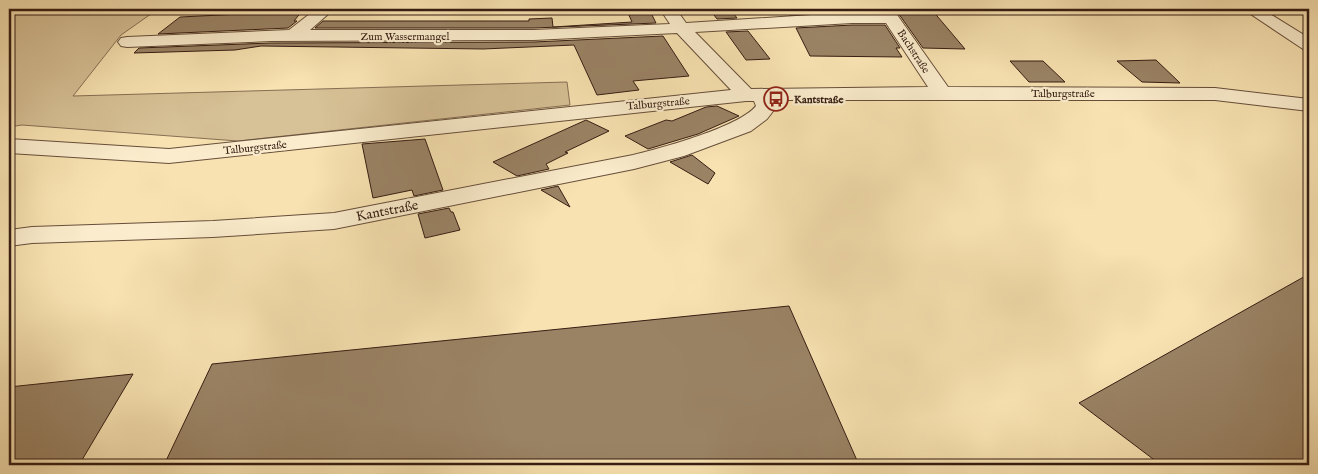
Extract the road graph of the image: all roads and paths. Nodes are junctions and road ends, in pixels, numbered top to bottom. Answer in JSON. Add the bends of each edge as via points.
{"nodes":[{"id":1,"x":326,"y":9,"type":"edge"},
{"id":2,"x":668,"y":9,"type":"edge"},
{"id":3,"x":1251,"y":9,"type":"edge"},
{"id":4,"x":887,"y":11,"type":"edge"},
{"id":5,"x":683,"y":30,"type":"junction"},
{"id":6,"x":293,"y":35,"type":"junction"},
{"id":7,"x":127,"y":42,"type":"dead end"},
{"id":8,"x":1309,"y":45,"type":"edge"},
{"id":9,"x":942,"y":93,"type":"junction"},
{"id":10,"x":754,"y":95,"type":"junction"},
{"id":11,"x":1309,"y":105,"type":"edge"},
{"id":12,"x":9,"y":146,"type":"edge"},
{"id":13,"x":9,"y":238,"type":"edge"}],
"edges":[{"from":1,"to":6,"type":"street"},
{"from":2,"to":5,"type":"street"},
{"from":3,"to":8,"type":"street"},
{"from":4,"to":5,"type":"street","name":"Zum Wassermangel","via":[[845,18]]},
{"from":4,"to":9,"type":"street","name":"Bachstraße"},
{"from":5,"to":6,"type":"street","name":"Zum Wassermangel","via":[[477,36]]},
{"from":5,"to":10,"type":"street"},
{"from":6,"to":7,"type":"street","name":"Zum Wassermangel"},
{"from":9,"to":10,"type":"street","name":"Talburgstraße"},
{"from":9,"to":11,"type":"street","name":"Talburgstraße","via":[[1215,94]]},
{"from":10,"to":12,"type":"street","name":"Talburgstraße","via":[[169,156]]},
{"from":10,"to":13,"type":"street","name":"Kantstraße","via":[[767,106],[760,116],[743,126],[676,151],[334,221],[214,229],[32,234]]}]}
